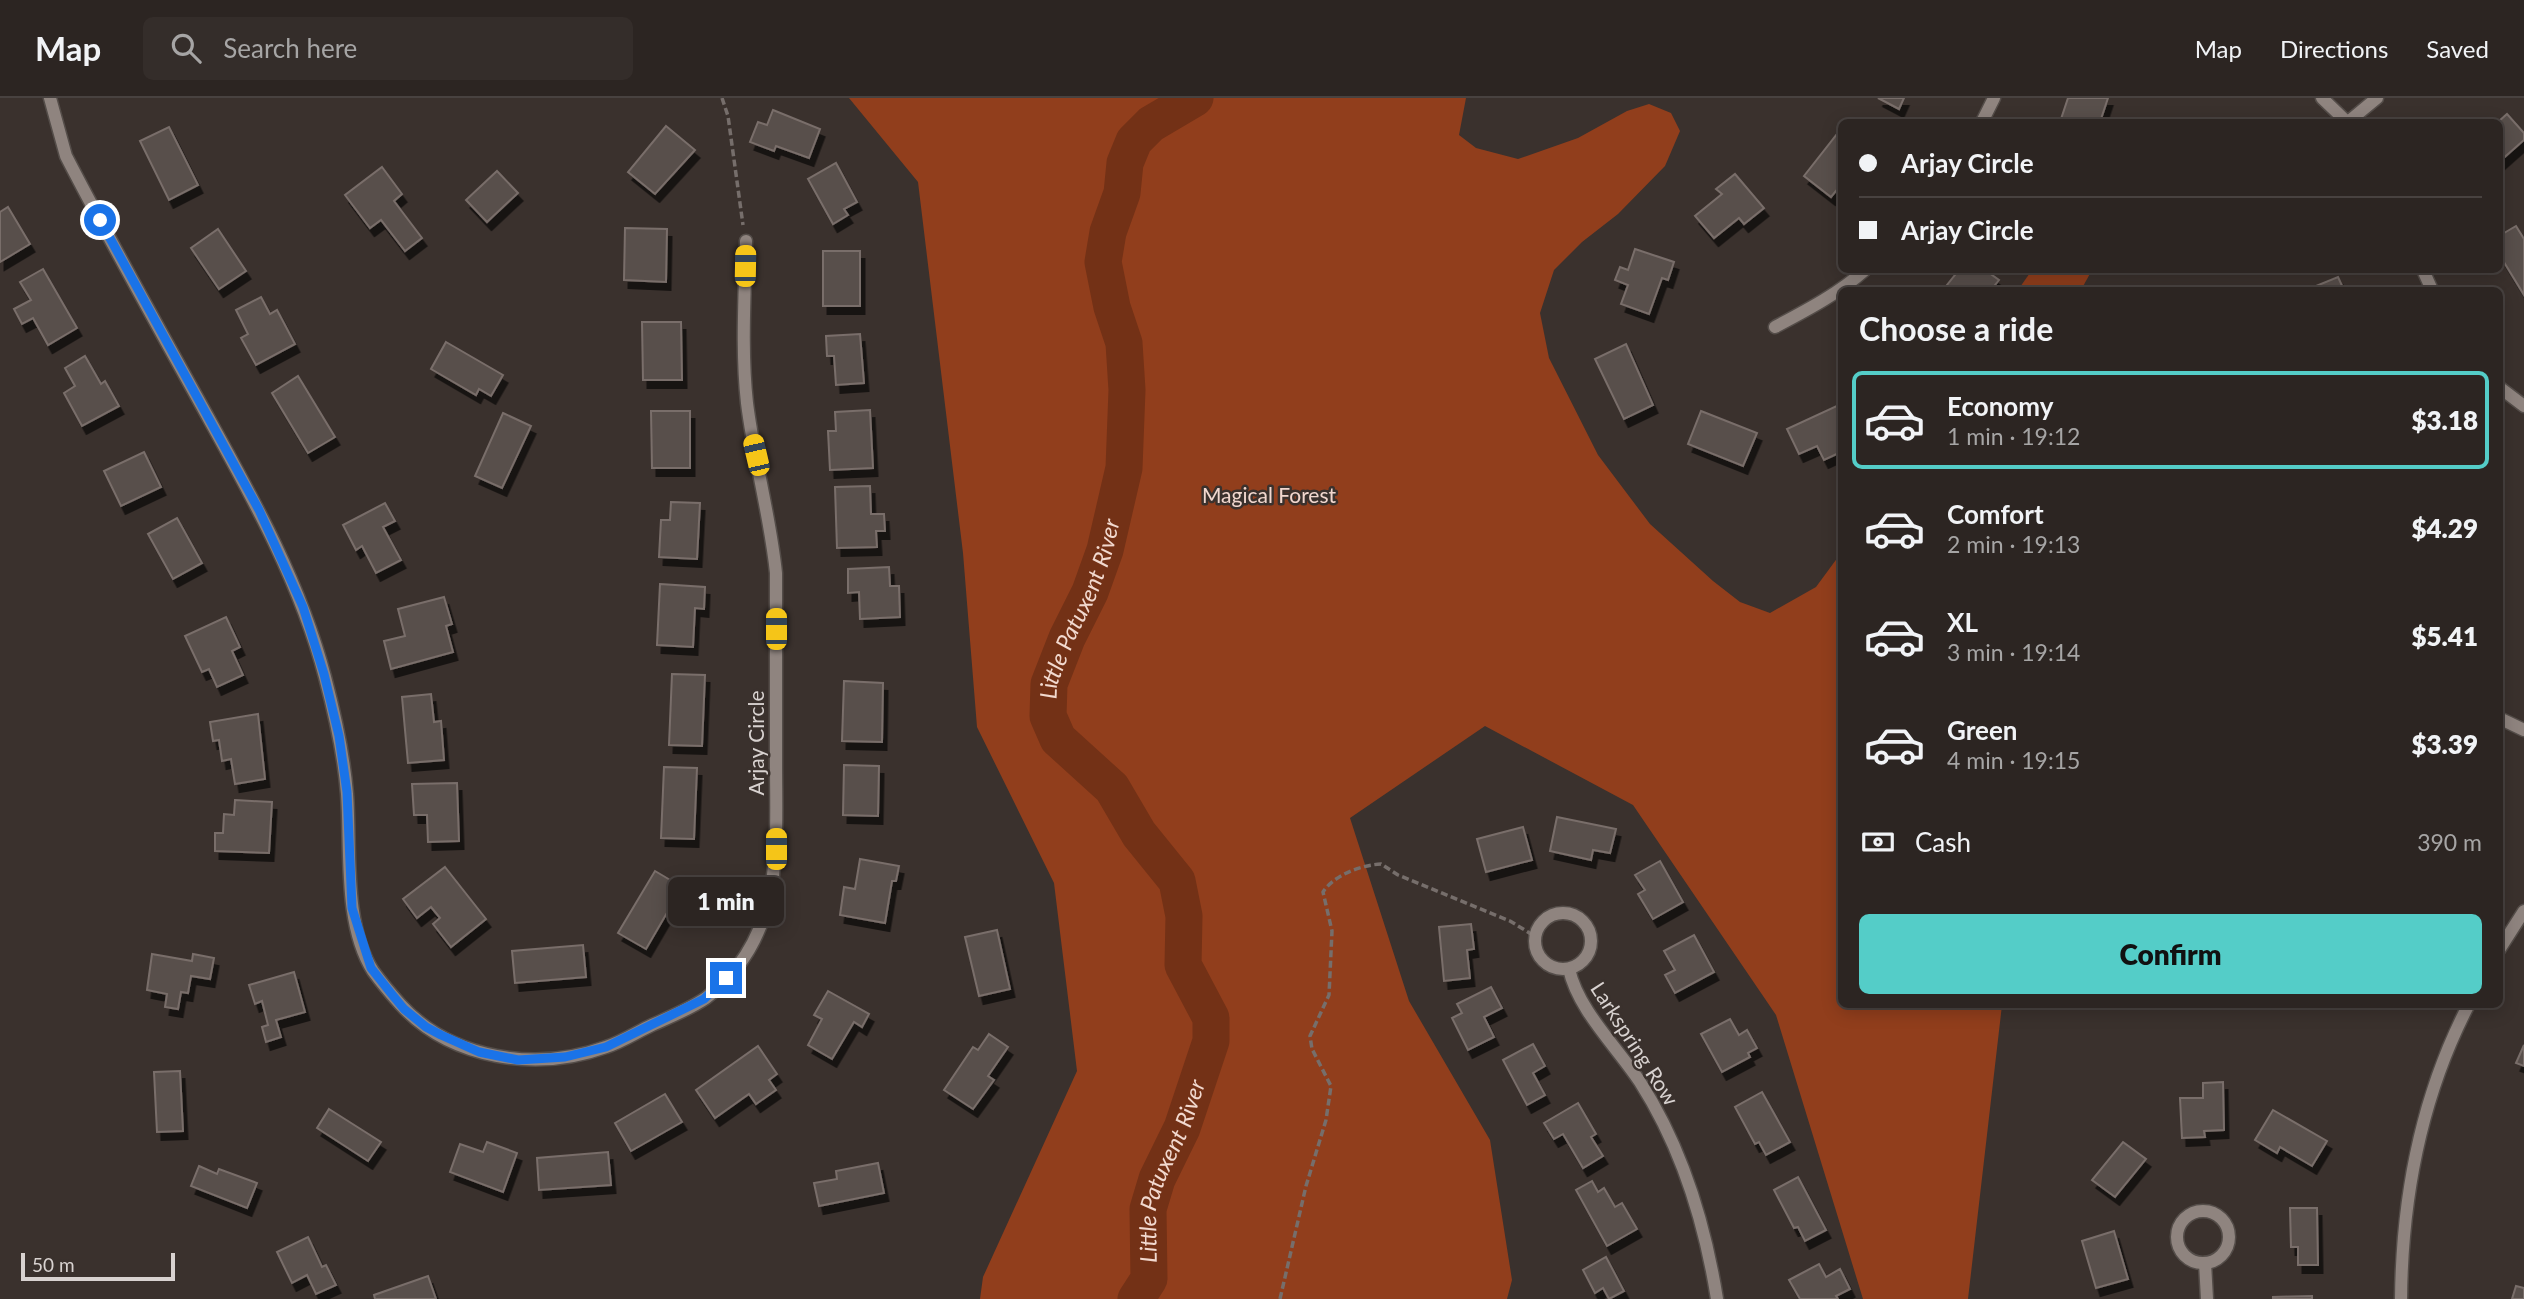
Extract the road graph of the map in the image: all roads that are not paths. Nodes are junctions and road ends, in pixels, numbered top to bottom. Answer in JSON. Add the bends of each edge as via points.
{"nodes":[{"id":1,"x":50,"y":98,"type":"edge"},
{"id":2,"x":1994,"y":98,"type":"edge"},
{"id":3,"x":2322,"y":98,"type":"edge"},
{"id":4,"x":2377,"y":98,"type":"edge"},
{"id":5,"x":1984,"y":119,"type":"edge"},
{"id":6,"x":2344,"y":119,"type":"edge"},
{"id":7,"x":2351,"y":119,"type":"edge"},
{"id":8,"x":746,"y":241,"type":"road end"},
{"id":9,"x":1862,"y":273,"type":"edge"},
{"id":10,"x":1844,"y":287,"type":"edge"},
{"id":11,"x":1838,"y":291,"type":"edge"},
{"id":12,"x":1775,"y":327,"type":"dead end"},
{"id":13,"x":2503,"y":390,"type":"edge"},
{"id":14,"x":2524,"y":406,"type":"edge"},
{"id":15,"x":2503,"y":720,"type":"edge"},
{"id":16,"x":2524,"y":730,"type":"edge"},
{"id":17,"x":2524,"y":911,"type":"edge"},
{"id":18,"x":2503,"y":944,"type":"edge"},
{"id":19,"x":1569,"y":969,"type":"junction"},
{"id":20,"x":2467,"y":1008,"type":"edge"},
{"id":21,"x":2205,"y":1263,"type":"junction"},
{"id":22,"x":1717,"y":1299,"type":"edge"},
{"id":23,"x":2207,"y":1299,"type":"edge"},
{"id":24,"x":2401,"y":1299,"type":"edge"}],
"edges":[{"from":1,"to":8,"type":"street","name":"Arjay Circle","via":[[66,156],[259,510],[303,607],[339,736],[347,792],[352,908],[371,968],[404,1009],[426,1027],[479,1052],[518,1060],[565,1057],[606,1047],[704,999],[744,956],[768,909],[776,849],[776,573],[747,402]]},
{"from":2,"to":5,"type":"street"},
{"from":3,"to":6,"type":"street"},
{"from":4,"to":7,"type":"street"},
{"from":9,"to":10,"type":"street"},
{"from":11,"to":12,"type":"street"},
{"from":13,"to":14,"type":"street"},
{"from":15,"to":16,"type":"street"},
{"from":17,"to":18,"type":"street"},
{"from":19,"to":19,"type":"street","name":"Larkspring Row","via":[[1583,961],[1591,940],[1580,919],[1556,915],[1546,920],[1536,946],[1547,964]]},
{"from":19,"to":22,"type":"street","name":"Larkspring Row","via":[[1582,1003],[1641,1084],[1664,1126],[1700,1216]]},
{"from":20,"to":24,"type":"street","via":[[2435,1082],[2412,1165]]},
{"from":21,"to":21,"type":"street","via":[[2219,1258],[2229,1235],[2220,1216],[2209,1211],[2184,1219],[2178,1231],[2183,1253]]},
{"from":21,"to":23,"type":"street"}]}
